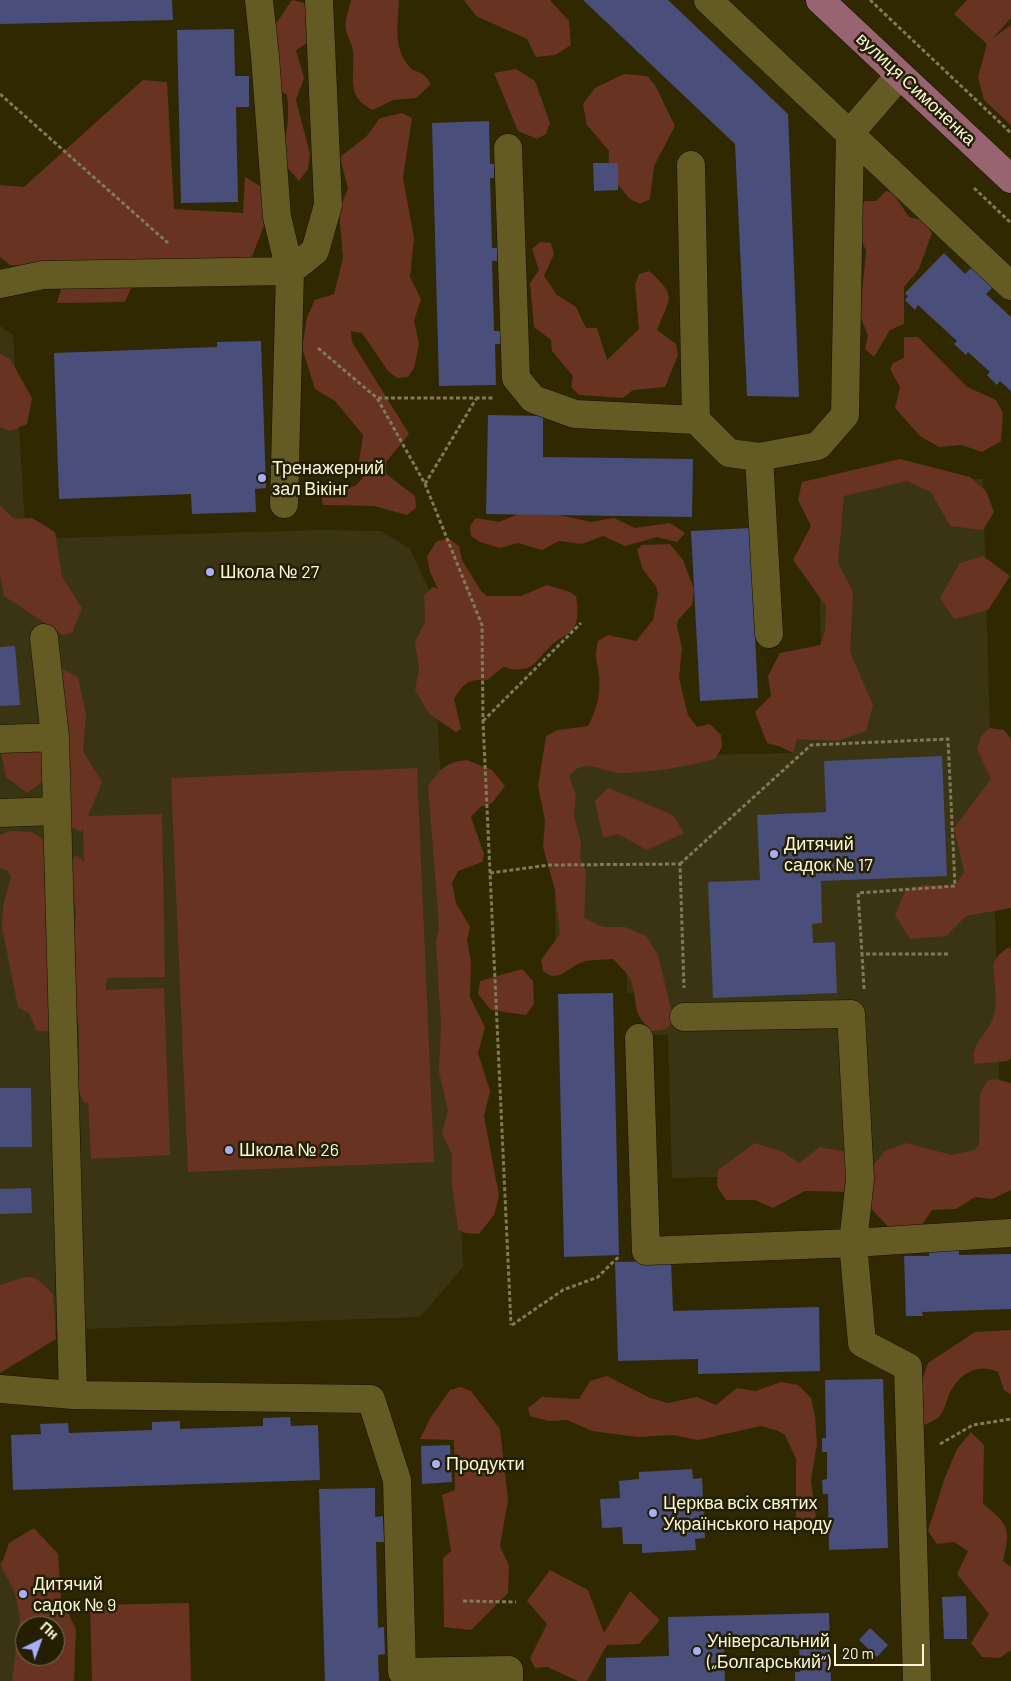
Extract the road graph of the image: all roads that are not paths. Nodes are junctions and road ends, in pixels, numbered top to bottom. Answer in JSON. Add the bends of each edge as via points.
{"nodes":[{"id":1,"x":259,"y":0,"type":"edge"},
{"id":2,"x":318,"y":0,"type":"edge"},
{"id":3,"x":708,"y":0,"type":"edge"},
{"id":4,"x":820,"y":0,"type":"edge"},
{"id":5,"x":900,"y":75,"type":"junction"},
{"id":6,"x":850,"y":133,"type":"junction"},
{"id":7,"x":508,"y":148,"type":"dead end"},
{"id":8,"x":691,"y":165,"type":"dead end"},
{"id":9,"x":1011,"y":179,"type":"edge"},
{"id":10,"x":290,"y":271,"type":"junction"},
{"id":11,"x":0,"y":284,"type":"edge"},
{"id":12,"x":1011,"y":286,"type":"edge"},
{"id":13,"x":696,"y":420,"type":"junction"},
{"id":14,"x":759,"y":457,"type":"junction"},
{"id":15,"x":284,"y":504,"type":"dead end"},
{"id":16,"x":769,"y":634,"type":"dead end"},
{"id":17,"x":44,"y":638,"type":"dead end"},
{"id":18,"x":55,"y":737,"type":"junction"},
{"id":19,"x":0,"y":739,"type":"edge"},
{"id":20,"x":57,"y":811,"type":"junction"},
{"id":21,"x":0,"y":813,"type":"edge"},
{"id":22,"x":684,"y":1004,"type":"road end"},
{"id":23,"x":640,"y":1038,"type":"dead end"},
{"id":24,"x":1011,"y":1233,"type":"edge"},
{"id":25,"x":853,"y":1243,"type":"junction"},
{"id":26,"x":0,"y":1389,"type":"edge"},
{"id":27,"x":73,"y":1395,"type":"junction"},
{"id":28,"x":509,"y":1681,"type":"edge"},
{"id":29,"x":917,"y":1681,"type":"edge"}],
"edges":[{"from":1,"to":10,"type":"lane","via":[[277,217]]},
{"from":2,"to":10,"type":"lane","via":[[328,205],[315,251]]},
{"from":3,"to":6,"type":"lane"},
{"from":4,"to":5,"type":"main road","name":"вулиця Симоненка"},
{"from":5,"to":6,"type":"lane"},
{"from":5,"to":9,"type":"main road","name":"вулиця Симоненка"},
{"from":6,"to":12,"type":"lane"},
{"from":6,"to":14,"type":"lane","via":[[845,415],[818,446]]},
{"from":7,"to":13,"type":"lane","via":[[516,378],[533,398],[575,414]]},
{"from":8,"to":13,"type":"lane"},
{"from":10,"to":11,"type":"lane","via":[[43,275]]},
{"from":10,"to":15,"type":"lane"},
{"from":13,"to":14,"type":"lane","via":[[730,453]]},
{"from":14,"to":16,"type":"lane"},
{"from":17,"to":18,"type":"lane"},
{"from":18,"to":19,"type":"lane"},
{"from":18,"to":20,"type":"lane"},
{"from":20,"to":21,"type":"lane"},
{"from":20,"to":27,"type":"lane"},
{"from":22,"to":25,"type":"lane","via":[[851,1014],[860,1179]]},
{"from":23,"to":25,"type":"lane","via":[[646,1251]]},
{"from":24,"to":25,"type":"lane"},
{"from":25,"to":29,"type":"lane","via":[[862,1343],[908,1367]]},
{"from":26,"to":27,"type":"lane"},
{"from":27,"to":28,"type":"lane","via":[[371,1399],[397,1480],[402,1672],[509,1670]]}]}
